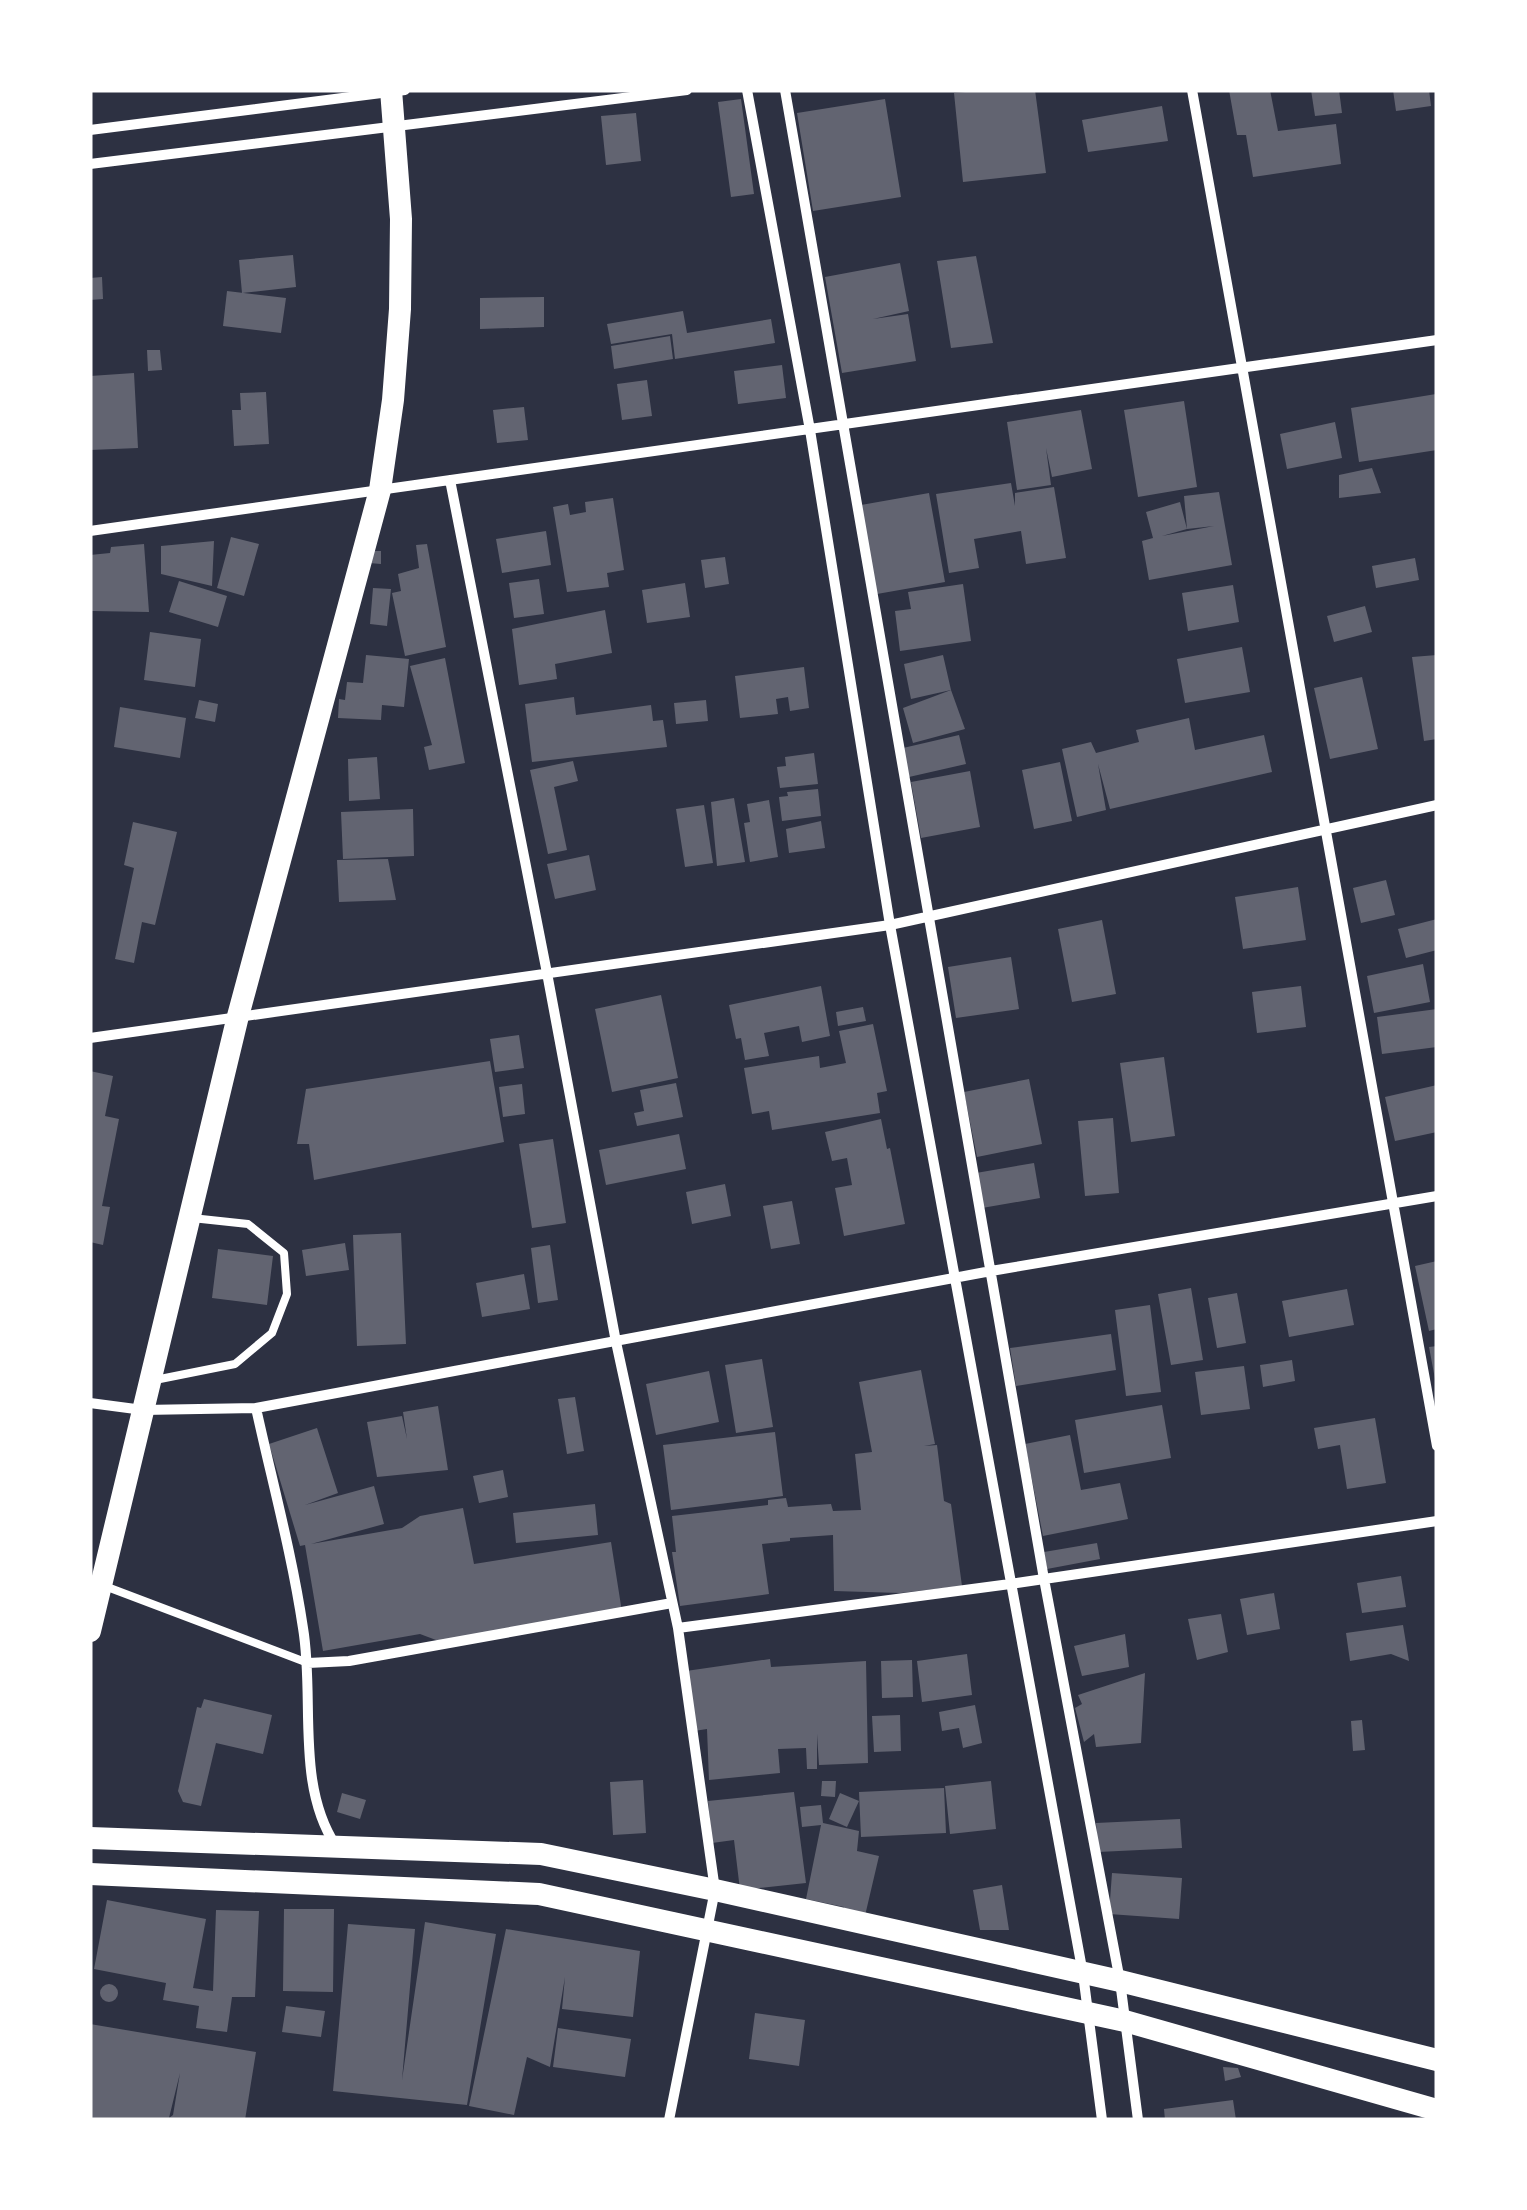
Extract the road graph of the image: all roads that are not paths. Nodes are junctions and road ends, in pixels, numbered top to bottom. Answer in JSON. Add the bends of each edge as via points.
{"nodes":[{"id":1,"x":687,"y":90,"type":"edge"},
{"id":2,"x":748,"y":90,"type":"edge"},
{"id":3,"x":785,"y":90,"type":"edge"},
{"id":4,"x":1192,"y":90,"type":"edge"},
{"id":5,"x":396,"y":91,"type":"edge"},
{"id":6,"x":395,"y":127,"type":"junction"},
{"id":7,"x":90,"y":130,"type":"edge"},
{"id":8,"x":90,"y":164,"type":"edge"},
{"id":9,"x":1437,"y":340,"type":"edge"},
{"id":10,"x":1242,"y":368,"type":"junction"},
{"id":11,"x":846,"y":424,"type":"junction"},
{"id":12,"x":810,"y":430,"type":"junction"},
{"id":13,"x":450,"y":480,"type":"junction"},
{"id":14,"x":380,"y":490,"type":"junction"},
{"id":15,"x":90,"y":532,"type":"edge"},
{"id":16,"x":1437,"y":805,"type":"edge"},
{"id":17,"x":1326,"y":831,"type":"junction"},
{"id":18,"x":930,"y":916,"type":"junction"},
{"id":19,"x":890,"y":925,"type":"junction"},
{"id":20,"x":547,"y":973,"type":"junction"},
{"id":21,"x":238,"y":1016,"type":"junction"},
{"id":22,"x":90,"y":1038,"type":"edge"},
{"id":23,"x":1437,"y":1196,"type":"edge"},
{"id":24,"x":1393,"y":1203,"type":"junction"},
{"id":25,"x":190,"y":1217,"type":"junction"},
{"id":26,"x":991,"y":1271,"type":"junction"},
{"id":27,"x":956,"y":1278,"type":"junction"},
{"id":28,"x":616,"y":1342,"type":"junction"},
{"id":29,"x":150,"y":1381,"type":"junction"},
{"id":30,"x":90,"y":1402,"type":"edge"},
{"id":31,"x":256,"y":1408,"type":"junction"},
{"id":32,"x":144,"y":1410,"type":"junction"},
{"id":33,"x":1437,"y":1446,"type":"edge"},
{"id":34,"x":1437,"y":1520,"type":"edge"},
{"id":35,"x":1044,"y":1579,"type":"junction"},
{"id":36,"x":1010,"y":1584,"type":"junction"},
{"id":37,"x":101,"y":1585,"type":"junction"},
{"id":38,"x":672,"y":1603,"type":"junction"},
{"id":39,"x":678,"y":1628,"type":"junction"},
{"id":40,"x":90,"y":1631,"type":"edge"},
{"id":41,"x":308,"y":1663,"type":"junction"},
{"id":42,"x":90,"y":1838,"type":"edge"},
{"id":43,"x":337,"y":1848,"type":"junction"},
{"id":44,"x":90,"y":1874,"type":"edge"},
{"id":45,"x":714,"y":1890,"type":"junction"},
{"id":46,"x":707,"y":1928,"type":"junction"},
{"id":47,"x":1084,"y":1974,"type":"junction"},
{"id":48,"x":1120,"y":1980,"type":"junction"},
{"id":49,"x":1088,"y":2012,"type":"junction"},
{"id":50,"x":1125,"y":2021,"type":"junction"},
{"id":51,"x":1437,"y":2060,"type":"edge"},
{"id":52,"x":1437,"y":2110,"type":"edge"},
{"id":53,"x":669,"y":2120,"type":"edge"},
{"id":54,"x":1102,"y":2120,"type":"edge"},
{"id":55,"x":1138,"y":2120,"type":"edge"}],
"edges":[{"from":1,"to":6,"type":"street"},
{"from":2,"to":12,"type":"street"},
{"from":3,"to":11,"type":"street"},
{"from":4,"to":10,"type":"street"},
{"from":5,"to":6,"type":"highway"},
{"from":5,"to":7,"type":"street"},
{"from":6,"to":8,"type":"street"},
{"from":6,"to":14,"type":"highway","via":[[400,309]]},
{"from":9,"to":10,"type":"street"},
{"from":10,"to":11,"type":"street"},
{"from":10,"to":17,"type":"street"},
{"from":11,"to":12,"type":"street"},
{"from":11,"to":18,"type":"street"},
{"from":12,"to":13,"type":"street"},
{"from":12,"to":19,"type":"street"},
{"from":13,"to":14,"type":"street"},
{"from":13,"to":20,"type":"street"},
{"from":14,"to":15,"type":"street"},
{"from":14,"to":21,"type":"highway"},
{"from":16,"to":17,"type":"street"},
{"from":17,"to":18,"type":"street"},
{"from":17,"to":24,"type":"street"},
{"from":18,"to":19,"type":"street"},
{"from":18,"to":26,"type":"street"},
{"from":19,"to":20,"type":"street"},
{"from":19,"to":27,"type":"street"},
{"from":20,"to":21,"type":"street"},
{"from":20,"to":28,"type":"street"},
{"from":21,"to":22,"type":"street"},
{"from":21,"to":25,"type":"highway"},
{"from":23,"to":24,"type":"street"},
{"from":24,"to":26,"type":"street"},
{"from":24,"to":33,"type":"street"},
{"from":25,"to":29,"type":"highway"},
{"from":25,"to":29,"type":"lane","via":[[248,1224],[284,1253],[287,1294],[272,1334],[235,1364]]},
{"from":26,"to":27,"type":"street"},
{"from":26,"to":35,"type":"street"},
{"from":27,"to":28,"type":"street"},
{"from":27,"to":36,"type":"street"},
{"from":28,"to":31,"type":"street"},
{"from":28,"to":38,"type":"street"},
{"from":29,"to":32,"type":"highway"},
{"from":30,"to":32,"type":"street"},
{"from":31,"to":32,"type":"street"},
{"from":31,"to":41,"type":"street"},
{"from":32,"to":37,"type":"highway"},
{"from":34,"to":35,"type":"street"},
{"from":35,"to":36,"type":"street"},
{"from":35,"to":48,"type":"street"},
{"from":36,"to":39,"type":"street"},
{"from":36,"to":47,"type":"street"},
{"from":37,"to":40,"type":"highway"},
{"from":37,"to":41,"type":"lane"},
{"from":38,"to":39,"type":"street"},
{"from":38,"to":41,"type":"street","via":[[349,1662]]},
{"from":39,"to":45,"type":"street"},
{"from":41,"to":43,"type":"street","via":[[313,1786],[321,1824]]},
{"from":42,"to":43,"type":"highway"},
{"from":43,"to":45,"type":"highway","via":[[540,1854]]},
{"from":44,"to":46,"type":"highway","via":[[538,1894]]},
{"from":45,"to":46,"type":"street"},
{"from":45,"to":47,"type":"highway"},
{"from":46,"to":49,"type":"highway"},
{"from":46,"to":53,"type":"street"},
{"from":47,"to":48,"type":"highway"},
{"from":47,"to":49,"type":"street"},
{"from":48,"to":50,"type":"street"},
{"from":48,"to":51,"type":"highway"},
{"from":49,"to":50,"type":"highway"},
{"from":49,"to":54,"type":"street"},
{"from":50,"to":52,"type":"highway"},
{"from":50,"to":55,"type":"street"}]}
